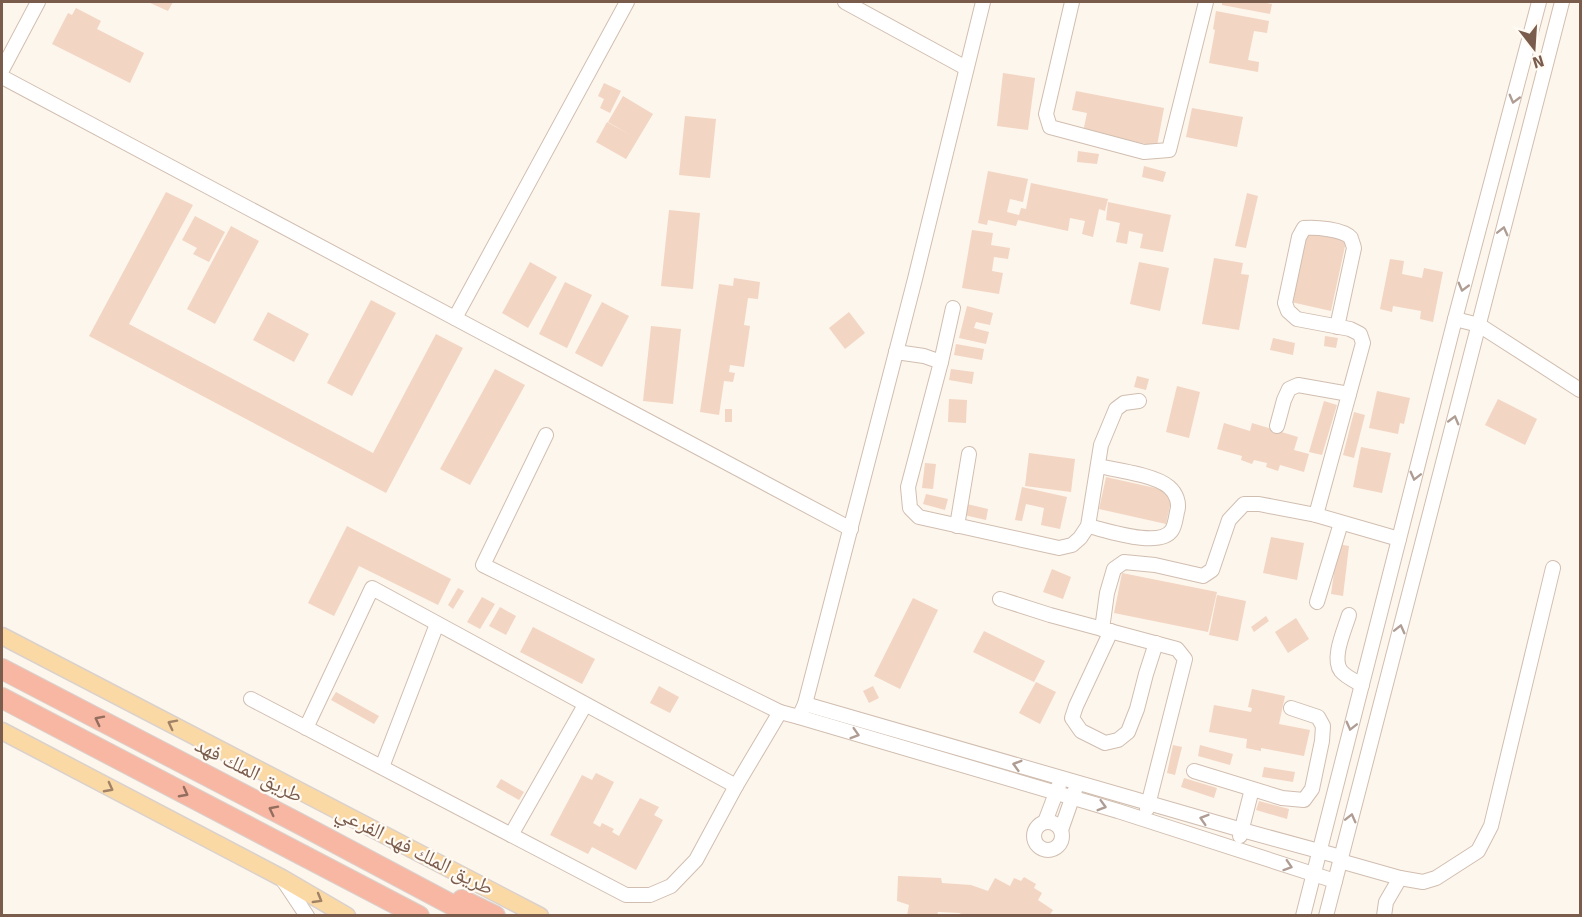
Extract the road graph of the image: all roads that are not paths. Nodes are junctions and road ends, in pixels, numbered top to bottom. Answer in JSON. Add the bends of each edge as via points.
{"nodes":[{"id":1,"x":38,"y":2,"type":"edge"},
{"id":2,"x":627,"y":2,"type":"edge"},
{"id":3,"x":845,"y":2,"type":"edge"},
{"id":4,"x":983,"y":2,"type":"edge"},
{"id":5,"x":1072,"y":2,"type":"edge"},
{"id":6,"x":1206,"y":2,"type":"edge"},
{"id":7,"x":1539,"y":2,"type":"edge"},
{"id":8,"x":1562,"y":2,"type":"edge"},
{"id":9,"x":966,"y":69,"type":"junction"},
{"id":10,"x":2,"y":70,"type":"edge"},
{"id":11,"x":2,"y":77,"type":"edge"},
{"id":12,"x":953,"y":308,"type":"dead end"},
{"id":13,"x":455,"y":318,"type":"junction"},
{"id":14,"x":1455,"y":319,"type":"junction"},
{"id":15,"x":1479,"y":325,"type":"junction"},
{"id":16,"x":1337,"y":327,"type":"junction"},
{"id":17,"x":896,"y":352,"type":"junction"},
{"id":18,"x":940,"y":362,"type":"junction"},
{"id":19,"x":1581,"y":390,"type":"edge"},
{"id":20,"x":1349,"y":394,"type":"junction"},
{"id":21,"x":1139,"y":401,"type":"dead end"},
{"id":22,"x":1277,"y":426,"type":"dead end"},
{"id":23,"x":546,"y":435,"type":"dead end"},
{"id":24,"x":969,"y":454,"type":"dead end"},
{"id":25,"x":1098,"y":466,"type":"junction"},
{"id":26,"x":1316,"y":515,"type":"junction"},
{"id":27,"x":1341,"y":523,"type":"junction"},
{"id":28,"x":957,"y":526,"type":"junction"},
{"id":29,"x":1088,"y":526,"type":"junction"},
{"id":30,"x":851,"y":529,"type":"junction"},
{"id":31,"x":1399,"y":539,"type":"junction"},
{"id":32,"x":1553,"y":568,"type":"dead end"},
{"id":33,"x":1000,"y":599,"type":"dead end"},
{"id":34,"x":1317,"y":602,"type":"dead end"},
{"id":35,"x":1349,"y":615,"type":"dead end"},
{"id":36,"x":437,"y":624,"type":"junction"},
{"id":37,"x":1107,"y":630,"type":"junction"},
{"id":38,"x":2,"y":636,"type":"edge"},
{"id":39,"x":1156,"y":643,"type":"junction"},
{"id":40,"x":2,"y":669,"type":"edge"},
{"id":41,"x":1362,"y":685,"type":"junction"},
{"id":42,"x":2,"y":698,"type":"edge"},
{"id":43,"x":251,"y":699,"type":"dead end"},
{"id":44,"x":805,"y":704,"type":"junction"},
{"id":45,"x":585,"y":705,"type":"junction"},
{"id":46,"x":1291,"y":708,"type":"dead end"},
{"id":47,"x":780,"y":712,"type":"junction"},
{"id":48,"x":799,"y":717,"type":"junction"},
{"id":49,"x":306,"y":728,"type":"junction"},
{"id":50,"x":2,"y":731,"type":"edge"},
{"id":51,"x":381,"y":767,"type":"junction"},
{"id":52,"x":1194,"y":771,"type":"dead end"},
{"id":53,"x":1062,"y":777,"type":"junction"},
{"id":54,"x":1079,"y":782,"type":"junction"},
{"id":55,"x":736,"y":786,"type":"junction"},
{"id":56,"x":1252,"y":789,"type":"junction"},
{"id":57,"x":1057,"y":793,"type":"junction"},
{"id":58,"x":1072,"y":798,"type":"junction"},
{"id":59,"x":1149,"y":802,"type":"junction"},
{"id":60,"x":1144,"y":820,"type":"junction"},
{"id":61,"x":1045,"y":822,"type":"junction"},
{"id":62,"x":298,"y":823,"type":"junction"},
{"id":63,"x":249,"y":826,"type":"junction"},
{"id":64,"x":1060,"y":830,"type":"junction"},
{"id":65,"x":1242,"y":830,"type":"junction"},
{"id":66,"x":511,"y":835,"type":"junction"},
{"id":67,"x":1236,"y":849,"type":"junction"},
{"id":68,"x":1319,"y":851,"type":"junction"},
{"id":69,"x":1341,"y":859,"type":"junction"},
{"id":70,"x":1313,"y":874,"type":"junction"},
{"id":71,"x":282,"y":878,"type":"junction"},
{"id":72,"x":1400,"y":878,"type":"junction"},
{"id":73,"x":1335,"y":880,"type":"junction"},
{"id":74,"x":307,"y":915,"type":"edge"},
{"id":75,"x":347,"y":915,"type":"edge"},
{"id":76,"x":390,"y":915,"type":"edge"},
{"id":77,"x":419,"y":915,"type":"edge"},
{"id":78,"x":473,"y":915,"type":"edge"},
{"id":79,"x":495,"y":915,"type":"edge"},
{"id":80,"x":540,"y":915,"type":"edge"},
{"id":81,"x":1303,"y":915,"type":"edge"},
{"id":82,"x":1326,"y":915,"type":"edge"},
{"id":83,"x":1384,"y":915,"type":"edge"}],
"edges":[{"from":1,"to":10,"type":"street"},
{"from":2,"to":13,"type":"street"},
{"from":3,"to":9,"type":"street"},
{"from":4,"to":9,"type":"street"},
{"from":5,"to":6,"type":"street","via":[[1046,114],[1050,127],[1144,152],[1169,150]]},
{"from":7,"to":14,"type":"street","one_way":true},
{"from":15,"to":8,"type":"street","one_way":true},
{"from":9,"to":17,"type":"street"},
{"from":11,"to":13,"type":"street"},
{"from":12,"to":18,"type":"street"},
{"from":13,"to":30,"type":"street"},
{"from":14,"to":15,"type":"street"},
{"from":14,"to":31,"type":"street","one_way":true},
{"from":15,"to":19,"type":"street"},
{"from":69,"to":15,"type":"street","one_way":true},
{"from":16,"to":16,"type":"street","via":[[1297,319],[1285,303],[1304,228],[1343,233],[1351,239],[1354,248]]},
{"from":16,"to":20,"type":"street","via":[[1360,334],[1362,343]]},
{"from":17,"to":18,"type":"street"},
{"from":17,"to":30,"type":"street"},
{"from":18,"to":28,"type":"street","via":[[909,488],[910,508],[919,517]]},
{"from":20,"to":22,"type":"street","via":[[1298,385],[1289,389]]},
{"from":20,"to":26,"type":"street"},
{"from":21,"to":25,"type":"street","via":[[1124,403],[1116,409],[1101,445]]},
{"from":23,"to":47,"type":"street","via":[[483,566]]},
{"from":24,"to":28,"type":"street"},
{"from":25,"to":29,"type":"street"},
{"from":25,"to":29,"type":"street","via":[[1155,480],[1169,488],[1179,506],[1172,530],[1163,537],[1148,539]]},
{"from":26,"to":27,"type":"street"},
{"from":26,"to":37,"type":"street","via":[[1245,504],[1229,520],[1212,570],[1203,576],[1124,562],[1113,569],[1107,593]]},
{"from":27,"to":31,"type":"street"},
{"from":27,"to":34,"type":"street"},
{"from":28,"to":29,"type":"street","via":[[1059,548],[1072,545]]},
{"from":30,"to":44,"type":"street"},
{"from":31,"to":41,"type":"street"},
{"from":32,"to":72,"type":"street","via":[[1491,826],[1478,851],[1436,878],[1423,882]]},
{"from":33,"to":37,"type":"street"},
{"from":35,"to":41,"type":"street","via":[[1337,657],[1343,674]]},
{"from":36,"to":45,"type":"street"},
{"from":36,"to":49,"type":"street","via":[[372,588]]},
{"from":36,"to":51,"type":"street"},
{"from":37,"to":39,"type":"street"},
{"from":37,"to":39,"type":"street","via":[[1072,718],[1081,731],[1105,743],[1128,732]]},
{"from":80,"to":38,"type":"main road","name":"طريق الملك فهد الفرعي","one_way":true},
{"from":39,"to":59,"type":"street","via":[[1177,649],[1185,659]]},
{"from":62,"to":40,"type":"highway","name":"طريق الملك فهد","one_way":true},
{"from":41,"to":68,"type":"street","one_way":true},
{"from":42,"to":63,"type":"highway","one_way":true},
{"from":43,"to":49,"type":"street"},
{"from":44,"to":48,"type":"street"},
{"from":53,"to":44,"type":"street","one_way":true},
{"from":45,"to":55,"type":"street"},
{"from":45,"to":66,"type":"street"},
{"from":46,"to":56,"type":"street","via":[[1318,717],[1323,726],[1312,789],[1304,800]]},
{"from":47,"to":48,"type":"street"},
{"from":47,"to":55,"type":"street"},
{"from":48,"to":57,"type":"street","one_way":true},
{"from":49,"to":51,"type":"street"},
{"from":50,"to":71,"type":"main road","one_way":true},
{"from":51,"to":66,"type":"street"},
{"from":52,"to":56,"type":"street"},
{"from":53,"to":54,"type":"street"},
{"from":53,"to":57,"type":"street"},
{"from":54,"to":58,"type":"street"},
{"from":54,"to":59,"type":"street"},
{"from":55,"to":66,"type":"street","via":[[696,860],[670,886],[650,895],[626,895]]},
{"from":56,"to":65,"type":"street"},
{"from":57,"to":58,"type":"street"},
{"from":57,"to":61,"type":"street"},
{"from":58,"to":60,"type":"street","one_way":true},
{"from":58,"to":64,"type":"street"},
{"from":59,"to":60,"type":"street"},
{"from":65,"to":59,"type":"street","one_way":true},
{"from":60,"to":67,"type":"street"},
{"from":61,"to":64,"type":"street"},
{"from":61,"to":64,"type":"street","via":[[1034,833],[1041,848],[1055,847],[1061,840]]},
{"from":62,"to":78,"type":"highway","name":"طريق الملك فهد"},
{"from":62,"to":79,"type":"highway"},
{"from":63,"to":76,"type":"highway"},
{"from":63,"to":77,"type":"highway"},
{"from":65,"to":67,"type":"street"},
{"from":65,"to":68,"type":"street"},
{"from":67,"to":70,"type":"street","one_way":true},
{"from":68,"to":69,"type":"street"},
{"from":68,"to":70,"type":"street"},
{"from":69,"to":72,"type":"street"},
{"from":69,"to":73,"type":"street"},
{"from":70,"to":73,"type":"street"},
{"from":70,"to":81,"type":"street"},
{"from":71,"to":74,"type":"street"},
{"from":71,"to":75,"type":"main road","one_way":true},
{"from":72,"to":83,"type":"street","via":[[1386,902]]},
{"from":73,"to":82,"type":"street"}]}
